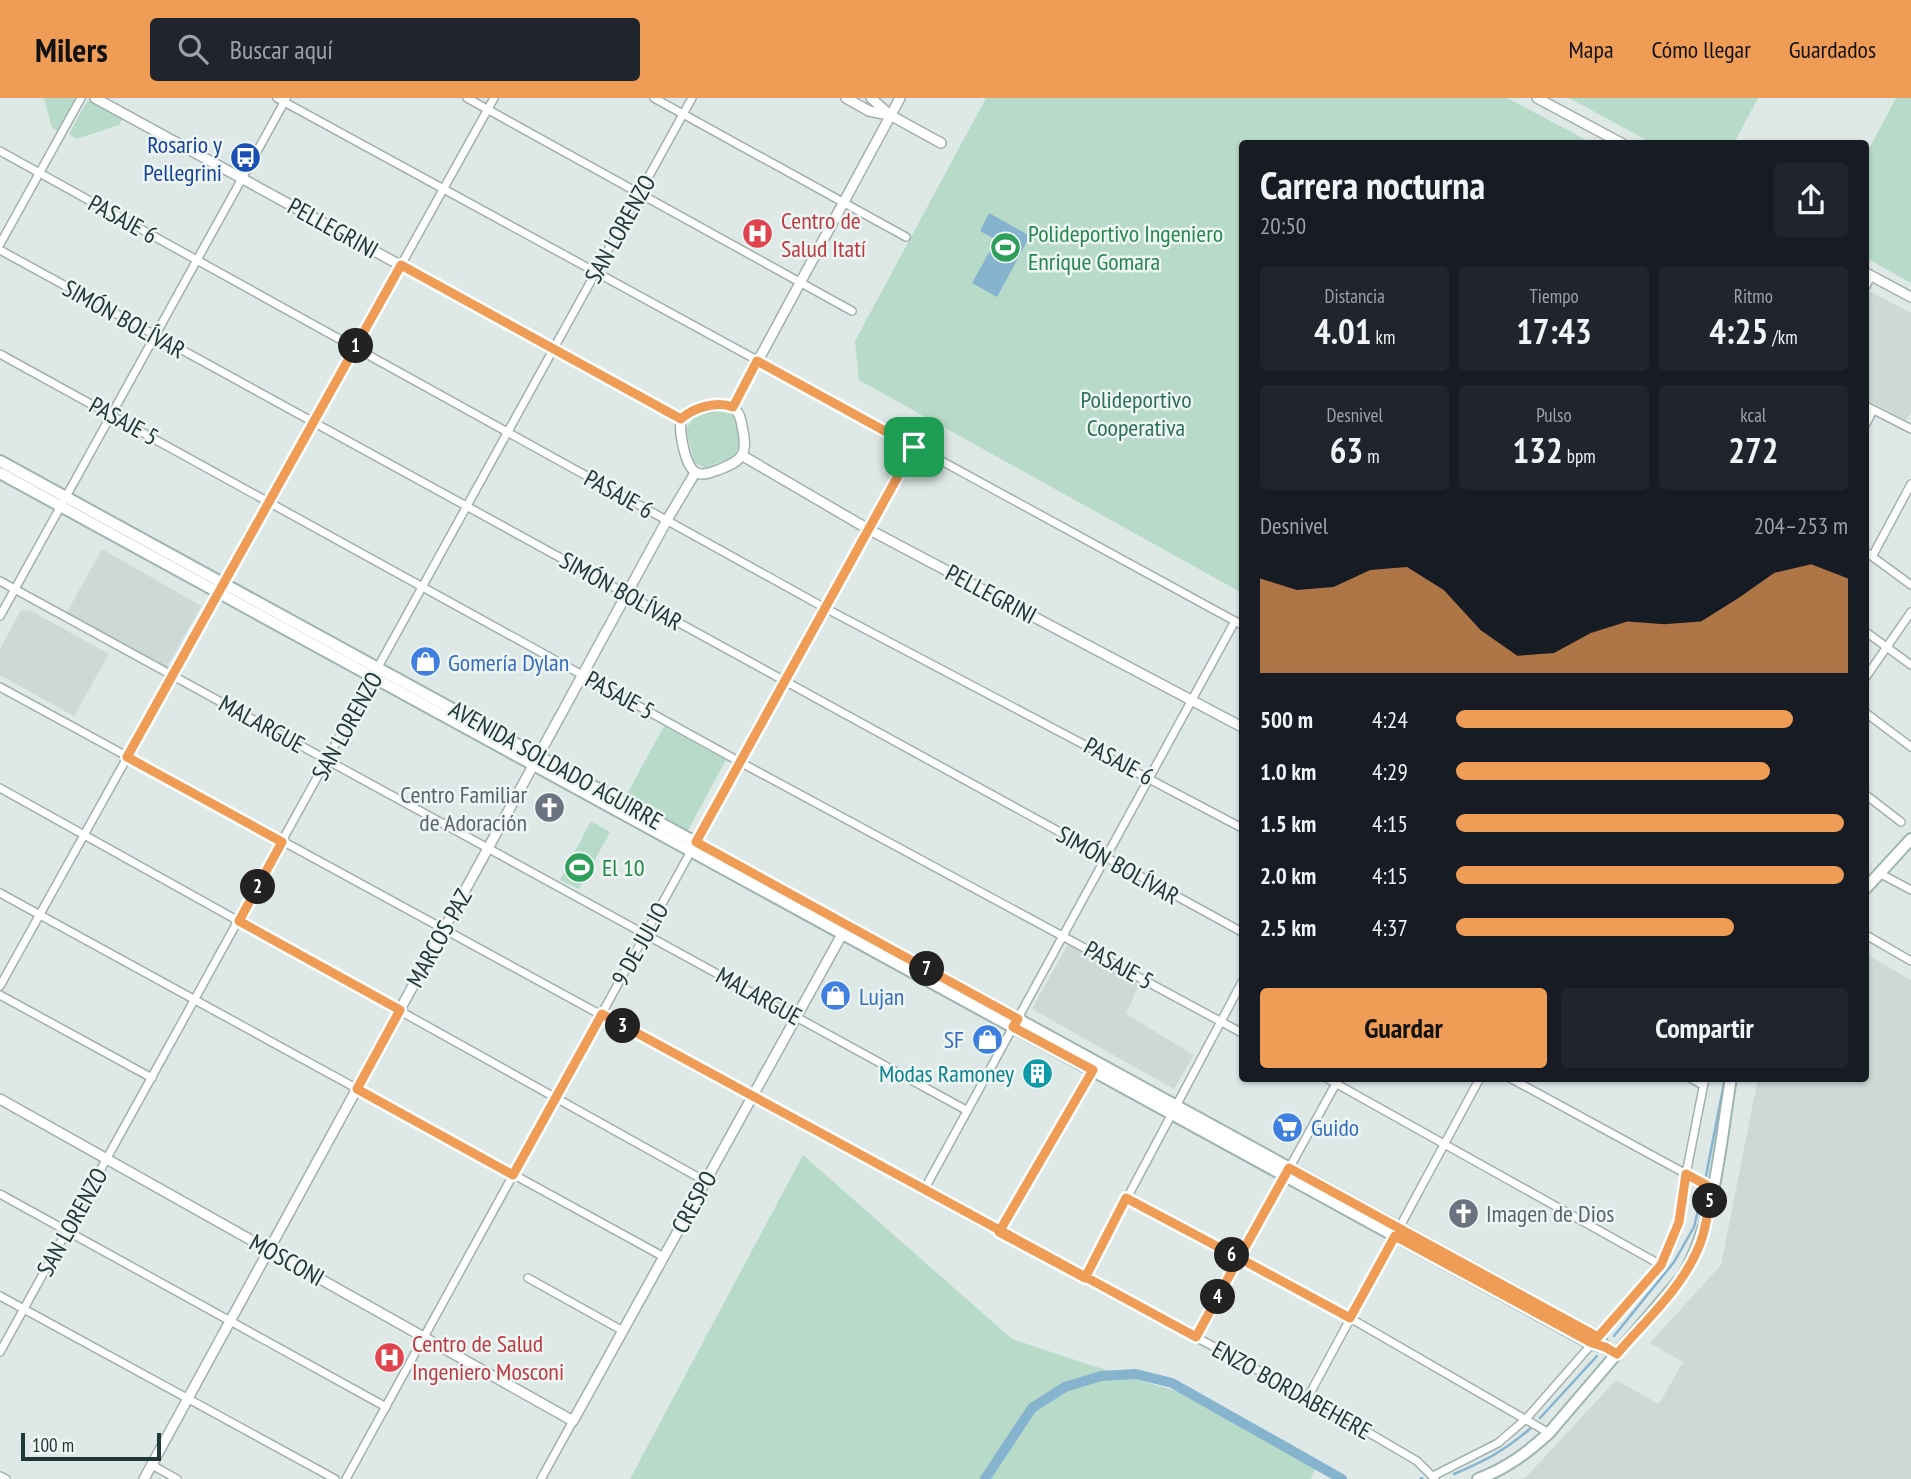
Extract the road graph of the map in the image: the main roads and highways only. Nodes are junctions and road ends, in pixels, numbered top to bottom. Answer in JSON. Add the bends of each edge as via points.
{"nodes":[{"id":1,"x":0,"y":461,"type":"edge"},
{"id":2,"x":0,"y":472,"type":"edge"},
{"id":3,"x":63,"y":501,"type":"junction"},
{"id":4,"x":1911,"y":839,"type":"edge"},
{"id":5,"x":1869,"y":881,"type":"edge"},
{"id":6,"x":1730,"y":1082,"type":"edge"},
{"id":7,"x":1617,"y":1354,"type":"junction"},
{"id":8,"x":1478,"y":1479,"type":"edge"}],
"edges":[{"from":1,"to":3,"type":"main road","name":"AVENIDA SOLDADO AGUIRRE"},
{"from":2,"to":3,"type":"main road","name":"AVENIDA SOLDADO AGUIRRE"},
{"from":3,"to":7,"type":"main road","name":"AVENIDA SOLDADO AGUIRRE"},
{"from":4,"to":5,"type":"main road"},
{"from":6,"to":7,"type":"main road","via":[[1706,1225],[1697,1251],[1683,1276]]},
{"from":7,"to":8,"type":"main road","via":[[1528,1452]]}]}
